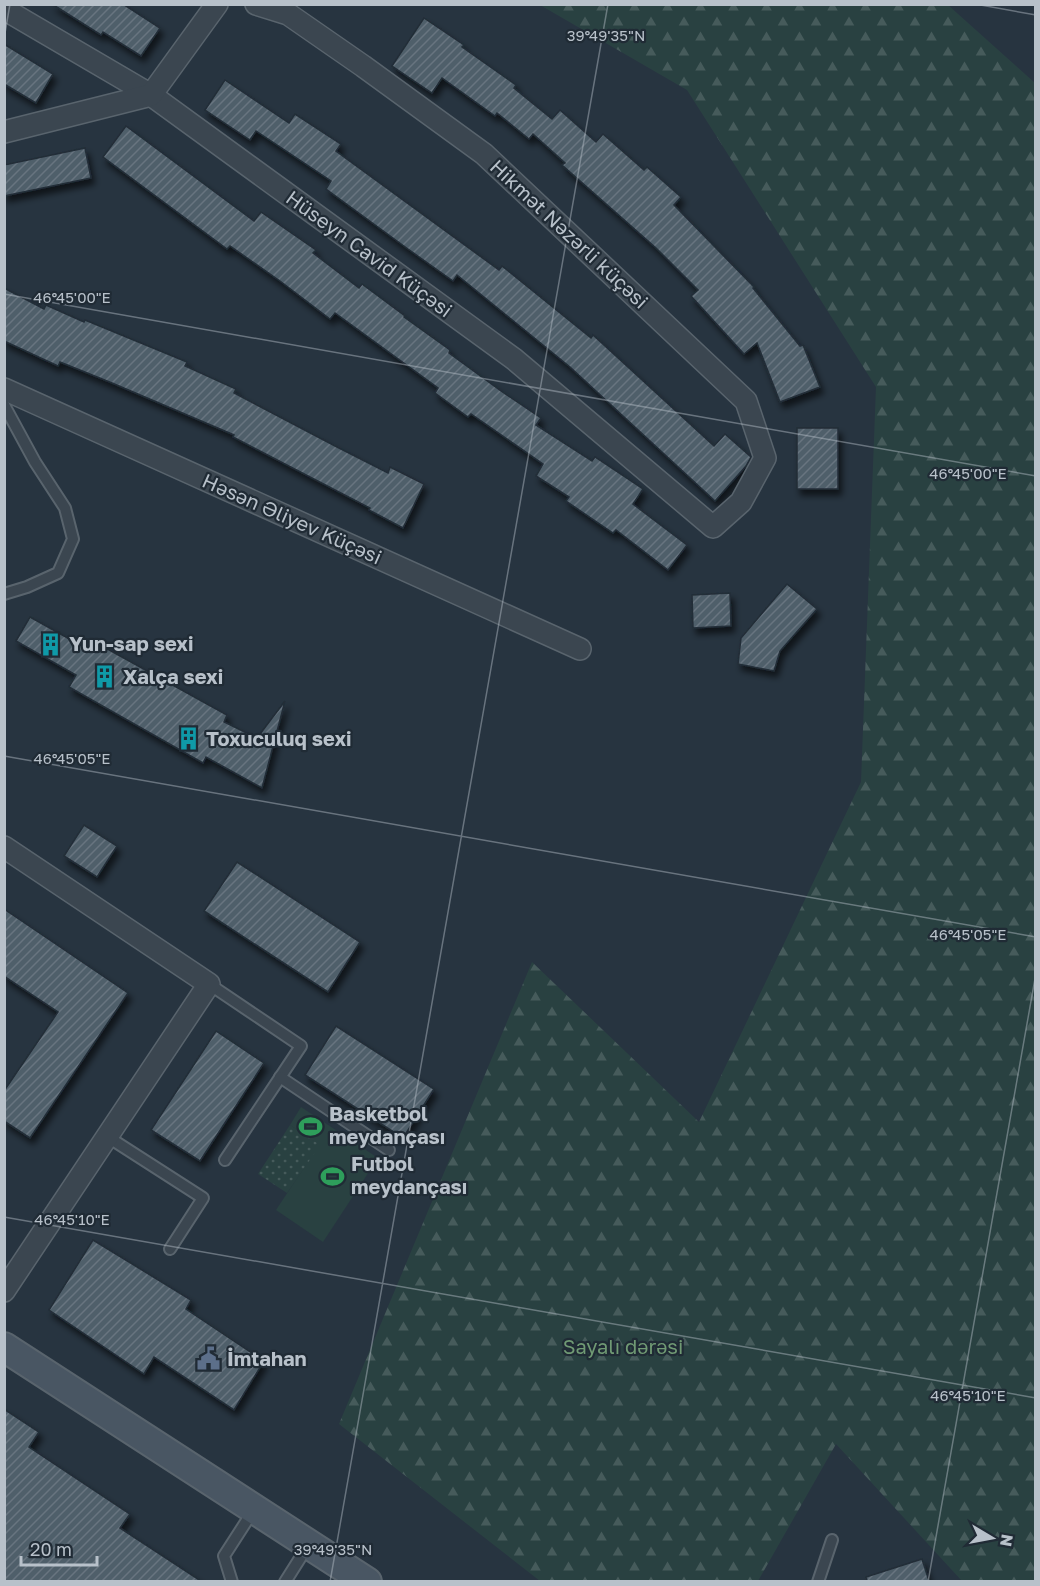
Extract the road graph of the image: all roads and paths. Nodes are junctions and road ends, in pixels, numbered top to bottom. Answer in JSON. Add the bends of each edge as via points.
{"nodes":[{"id":1,"x":217,"y":4,"type":"edge"},
{"id":2,"x":256,"y":4,"type":"edge"},
{"id":3,"x":4,"y":9,"type":"edge"},
{"id":4,"x":151,"y":95,"type":"junction"},
{"id":5,"x":4,"y":132,"type":"edge"},
{"id":6,"x":4,"y":388,"type":"edge"},
{"id":7,"x":4,"y":405,"type":"edge"},
{"id":8,"x":713,"y":527,"type":"joint"},
{"id":9,"x":4,"y":594,"type":"edge"},
{"id":10,"x":580,"y":649,"type":"dead end"},
{"id":11,"x":4,"y":847,"type":"edge"},
{"id":12,"x":209,"y":984,"type":"junction"},
{"id":13,"x":280,"y":1077,"type":"junction"},
{"id":14,"x":108,"y":1137,"type":"junction"},
{"id":15,"x":389,"y":1150,"type":"dead end"},
{"id":16,"x":225,"y":1160,"type":"dead end"},
{"id":17,"x":170,"y":1249,"type":"dead end"},
{"id":18,"x":4,"y":1291,"type":"edge"},
{"id":19,"x":4,"y":1347,"type":"edge"},
{"id":20,"x":254,"y":1508,"type":"junction"},
{"id":21,"x":832,"y":1540,"type":"dead end"},
{"id":22,"x":309,"y":1544,"type":"junction"},
{"id":23,"x":232,"y":1581,"type":"edge"},
{"id":24,"x":285,"y":1581,"type":"edge"},
{"id":25,"x":367,"y":1581,"type":"edge"},
{"id":26,"x":818,"y":1581,"type":"edge"}],
"edges":[{"from":1,"to":4,"type":"street"},
{"from":2,"to":8,"type":"street","name":"Hikmət Nəzərli küçəsi","via":[[288,14],[484,154],[746,401],[765,459],[741,502]]},
{"from":3,"to":4,"type":"street","name":"Hüseyn Cavid Küçəsi"},
{"from":4,"to":5,"type":"street"},
{"from":4,"to":8,"type":"street","name":"Hüseyn Cavid Küçəsi","via":[[514,359]]},
{"from":6,"to":10,"type":"street","name":"Həsən Əliyev Küçəsi"},
{"from":7,"to":9,"type":"lane","via":[[65,508],[73,539],[58,573]]},
{"from":11,"to":12,"type":"street"},
{"from":12,"to":13,"type":"lane","via":[[301,1046]]},
{"from":12,"to":14,"type":"street"},
{"from":13,"to":15,"type":"lane"},
{"from":13,"to":16,"type":"lane"},
{"from":14,"to":17,"type":"lane","via":[[203,1198]]},
{"from":14,"to":18,"type":"street"},
{"from":19,"to":20,"type":"main road"},
{"from":20,"to":22,"type":"main road"},
{"from":20,"to":23,"type":"lane","via":[[224,1556]]},
{"from":21,"to":26,"type":"lane"},
{"from":22,"to":24,"type":"lane"},
{"from":22,"to":25,"type":"main road"}]}
